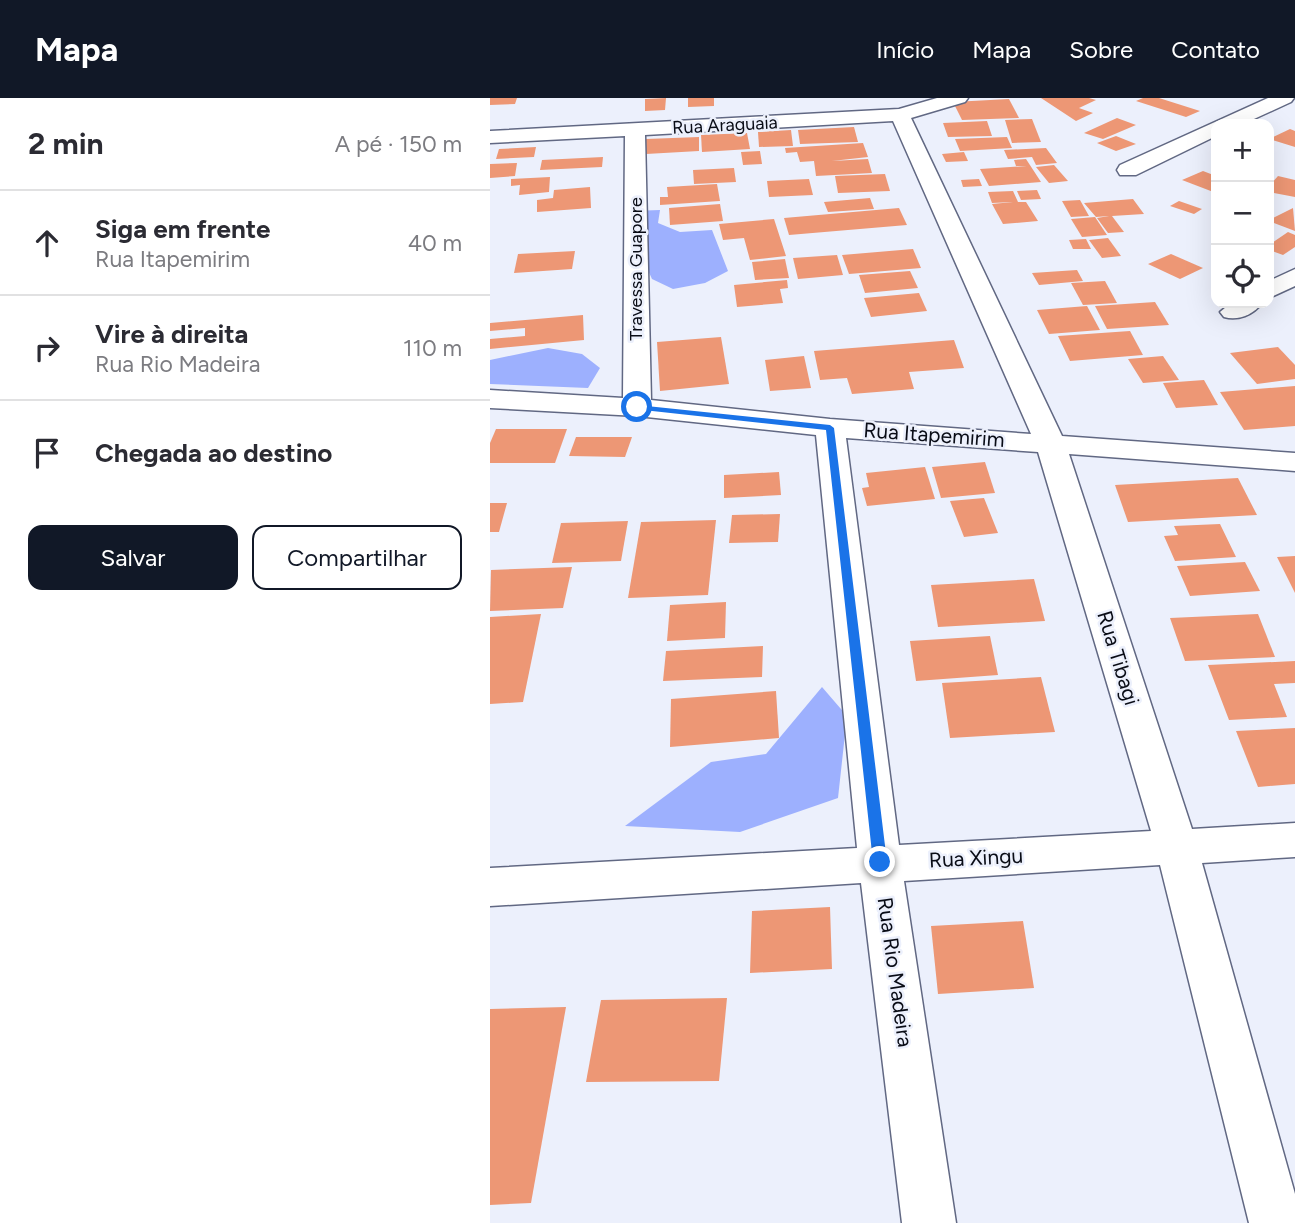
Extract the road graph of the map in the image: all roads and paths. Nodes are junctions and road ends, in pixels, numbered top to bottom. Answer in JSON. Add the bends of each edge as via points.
{"nodes":[{"id":1,"x":958,"y":98,"type":"edge"},
{"id":2,"x":1284,"y":98,"type":"edge"},
{"id":3,"x":900,"y":115,"type":"junction"},
{"id":4,"x":1238,"y":119,"type":"edge"},
{"id":5,"x":635,"y":130,"type":"junction"},
{"id":6,"x":1211,"y":131,"type":"edge"},
{"id":7,"x":490,"y":137,"type":"edge"},
{"id":8,"x":1128,"y":170,"type":"dead end"},
{"id":9,"x":1295,"y":276,"type":"edge"},
{"id":10,"x":1274,"y":289,"type":"edge"},
{"id":11,"x":490,"y":398,"type":"edge"},
{"id":12,"x":637,"y":407,"type":"junction"},
{"id":13,"x":830,"y":428,"type":"junction"},
{"id":14,"x":1050,"y":443,"type":"junction"},
{"id":15,"x":1295,"y":462,"type":"edge"},
{"id":16,"x":1295,"y":840,"type":"edge"},
{"id":17,"x":1177,"y":848,"type":"junction"},
{"id":18,"x":880,"y":862,"type":"junction"},
{"id":19,"x":490,"y":887,"type":"edge"},
{"id":20,"x":929,"y":1223,"type":"edge"},
{"id":21,"x":1276,"y":1223,"type":"edge"}],
"edges":[{"from":1,"to":3,"type":"street","name":"Rua Araguaia"},
{"from":2,"to":4,"type":"street"},
{"from":3,"to":5,"type":"street","name":"Rua Araguaia"},
{"from":3,"to":14,"type":"street","name":"Rua Tibagi"},
{"from":5,"to":7,"type":"street","name":"Rua Araguaia"},
{"from":5,"to":12,"type":"street","name":"Travessa Guapore"},
{"from":6,"to":8,"type":"street"},
{"from":9,"to":10,"type":"street"},
{"from":11,"to":12,"type":"street","name":"Rua Itapemirim"},
{"from":12,"to":13,"type":"street","name":"Rua Itapemirim"},
{"from":13,"to":14,"type":"street","name":"Rua Itapemirim"},
{"from":13,"to":18,"type":"street","name":"Rua Rio Madeira"},
{"from":14,"to":15,"type":"street","name":"Rua Itapemirim"},
{"from":14,"to":17,"type":"street","name":"Rua Tibagi"},
{"from":16,"to":17,"type":"street","name":"Rua Xingu"},
{"from":17,"to":18,"type":"street","name":"Rua Xingu"},
{"from":17,"to":21,"type":"street","name":"Rua Tibagi"},
{"from":18,"to":19,"type":"street","name":"Rua Xingu"},
{"from":18,"to":20,"type":"street","name":"Rua Rio Madeira"}]}
